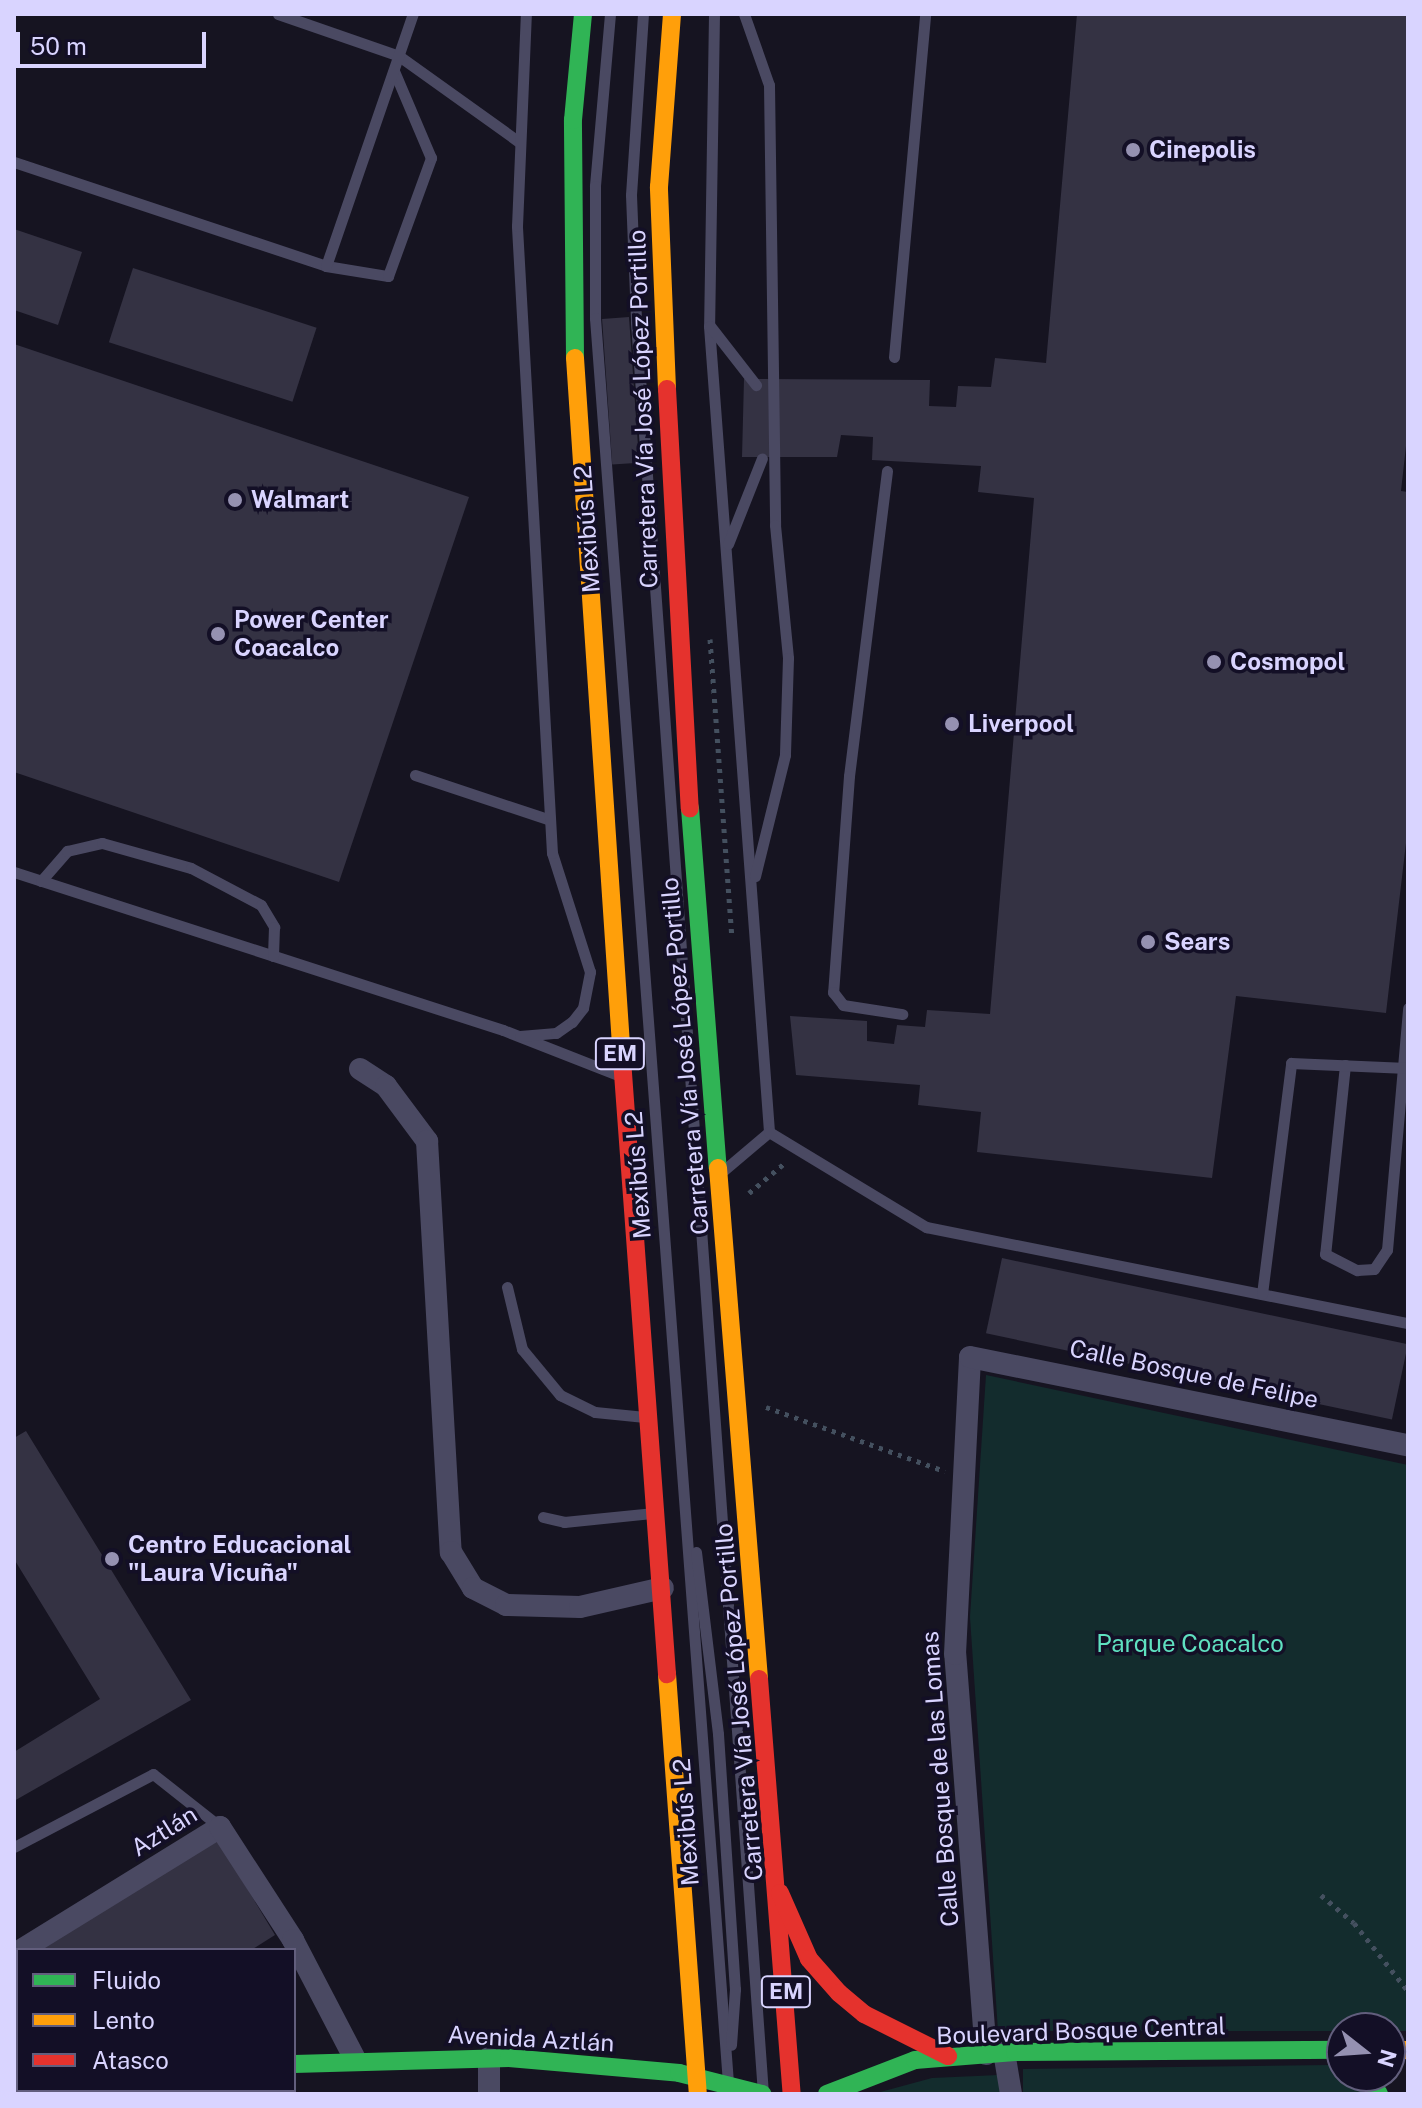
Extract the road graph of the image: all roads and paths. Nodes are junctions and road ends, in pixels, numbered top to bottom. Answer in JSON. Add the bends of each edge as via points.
{"nodes":[{"id":1,"x":278,"y":14,"type":"edge"},
{"id":2,"x":413,"y":14,"type":"edge"},
{"id":3,"x":526,"y":14,"type":"edge"},
{"id":4,"x":583,"y":14,"type":"edge"},
{"id":5,"x":610,"y":14,"type":"edge"},
{"id":6,"x":643,"y":14,"type":"edge"},
{"id":7,"x":672,"y":14,"type":"edge"},
{"id":8,"x":714,"y":14,"type":"edge"},
{"id":9,"x":744,"y":14,"type":"edge"},
{"id":10,"x":925,"y":14,"type":"edge"},
{"id":11,"x":399,"y":56,"type":"junction"},
{"id":12,"x":394,"y":71,"type":"junction"},
{"id":13,"x":519,"y":142,"type":"junction"},
{"id":14,"x":14,"y":162,"type":"edge"},
{"id":15,"x":326,"y":266,"type":"junction"},
{"id":16,"x":709,"y":326,"type":"junction"},
{"id":17,"x":894,"y":357,"type":"dead end"},
{"id":18,"x":756,"y":385,"type":"dead end"},
{"id":19,"x":762,"y":458,"type":"dead end"},
{"id":20,"x":887,"y":471,"type":"dead end"},
{"id":21,"x":726,"y":548,"type":"junction"},
{"id":22,"x":713,"y":670,"type":"dead end"},
{"id":23,"x":415,"y":775,"type":"dead end"},
{"id":24,"x":550,"y":820,"type":"junction"},
{"id":25,"x":14,"y":872,"type":"edge"},
{"id":26,"x":41,"y":881,"type":"junction"},
{"id":27,"x":752,"y":884,"type":"junction"},
{"id":28,"x":733,"y":951,"type":"dead end"},
{"id":29,"x":584,"y":955,"type":"junction"},
{"id":30,"x":273,"y":956,"type":"junction"},
{"id":31,"x":615,"y":984,"type":"junction"},
{"id":32,"x":1408,"y":1008,"type":"edge"},
{"id":33,"x":902,"y":1014,"type":"dead end"},
{"id":34,"x":520,"y":1036,"type":"junction"},
{"id":35,"x":1345,"y":1065,"type":"junction"},
{"id":36,"x":1405,"y":1068,"type":"edge"},
{"id":37,"x":360,"y":1069,"type":"dead end"},
{"id":38,"x":622,"y":1077,"type":"junction"},
{"id":39,"x":769,"y":1132,"type":"junction"},
{"id":40,"x":718,"y":1175,"type":"junction"},
{"id":41,"x":507,"y":1287,"type":"dead end"},
{"id":42,"x":1262,"y":1294,"type":"junction"},
{"id":43,"x":1408,"y":1323,"type":"edge"},
{"id":44,"x":970,"y":1357,"type":"joint"},
{"id":45,"x":762,"y":1406,"type":"dead end"},
{"id":46,"x":649,"y":1417,"type":"junction"},
{"id":47,"x":1408,"y":1445,"type":"edge"},
{"id":48,"x":961,"y":1476,"type":"junction"},
{"id":49,"x":657,"y":1513,"type":"junction"},
{"id":50,"x":543,"y":1517,"type":"dead end"},
{"id":51,"x":663,"y":1588,"type":"junction"},
{"id":52,"x":220,"y":1827,"type":"junction"},
{"id":53,"x":14,"y":1847,"type":"edge"},
{"id":54,"x":779,"y":1890,"type":"junction"},
{"id":55,"x":1321,"y":1895,"type":"dead end"},
{"id":56,"x":285,"y":1945,"type":"edge"},
{"id":57,"x":24,"y":1948,"type":"edge"},
{"id":58,"x":296,"y":1963,"type":"edge"},
{"id":59,"x":1408,"y":1991,"type":"edge"},
{"id":60,"x":1326,"y":2050,"type":"edge"},
{"id":61,"x":995,"y":2053,"type":"junction"},
{"id":62,"x":949,"y":2057,"type":"junction"},
{"id":63,"x":489,"y":2058,"type":"junction"},
{"id":64,"x":355,"y":2059,"type":"junction"},
{"id":65,"x":296,"y":2064,"type":"edge"},
{"id":66,"x":698,"y":2086,"type":"edge"},
{"id":67,"x":728,"y":2088,"type":"edge"},
{"id":68,"x":489,"y":2094,"type":"edge"},
{"id":69,"x":762,"y":2094,"type":"edge"},
{"id":70,"x":792,"y":2094,"type":"edge"},
{"id":71,"x":827,"y":2094,"type":"edge"},
{"id":72,"x":1011,"y":2094,"type":"edge"}],
"edges":[{"from":1,"to":11,"type":"lane"},
{"from":2,"to":11,"type":"lane"},
{"from":3,"to":13,"type":"lane"},
{"from":4,"to":31,"type":"main road","number":"EM","via":[[573,120],[576,442]]},
{"from":5,"to":67,"type":"lane","name":"Mexibús L2","via":[[595,186],[595,318]]},
{"from":6,"to":69,"type":"lane","via":[[631,195],[636,322]]},
{"from":7,"to":40,"type":"main road","name":"Carretera Vía José López Portillo","number":"EM","via":[[659,187],[665,428]]},
{"from":8,"to":16,"type":"lane"},
{"from":9,"to":27,"type":"lane","via":[[769,85],[785,755]]},
{"from":10,"to":17,"type":"lane"},
{"from":11,"to":12,"type":"lane"},
{"from":11,"to":13,"type":"lane"},
{"from":12,"to":15,"type":"lane"},
{"from":12,"to":15,"type":"lane","via":[[429,146],[423,186],[388,276]]},
{"from":13,"to":24,"type":"lane","via":[[517,226]]},
{"from":14,"to":15,"type":"lane"},
{"from":16,"to":18,"type":"lane"},
{"from":16,"to":21,"type":"lane"},
{"from":19,"to":21,"type":"lane"},
{"from":20,"to":33,"type":"lane","via":[[849,776],[833,992],[843,1005]]},
{"from":21,"to":27,"type":"lane"},
{"from":22,"to":28,"type":"path"},
{"from":23,"to":24,"type":"lane"},
{"from":24,"to":29,"type":"lane","via":[[552,853]]},
{"from":25,"to":26,"type":"lane"},
{"from":26,"to":30,"type":"lane"},
{"from":26,"to":30,"type":"lane","via":[[67,851],[102,843],[191,868],[261,905],[274,927]]},
{"from":27,"to":39,"type":"lane"},
{"from":29,"to":31,"type":"lane"},
{"from":29,"to":34,"type":"lane","via":[[590,982],[583,1008],[556,1033]]},
{"from":30,"to":34,"type":"lane"},
{"from":31,"to":38,"type":"main road","number":"EM"},
{"from":32,"to":36,"type":"lane"},
{"from":34,"to":38,"type":"lane"},
{"from":35,"to":36,"type":"lane"},
{"from":35,"to":36,"type":"lane","via":[[1325,1254],[1357,1270],[1374,1269],[1387,1250]]},
{"from":35,"to":42,"type":"lane","via":[[1299,1060],[1288,1071]]},
{"from":37,"to":51,"type":"street","via":[[386,1086],[427,1141],[451,1552],[473,1588],[506,1605],[580,1607]]},
{"from":38,"to":46,"type":"main road","number":"EM"},
{"from":39,"to":40,"type":"lane"},
{"from":39,"to":42,"type":"lane","via":[[926,1227]]},
{"from":40,"to":54,"type":"main road","name":"Carretera Vía José López Portillo","number":"EM"},
{"from":41,"to":46,"type":"lane","via":[[522,1349],[560,1395],[595,1412]]},
{"from":42,"to":43,"type":"lane"},
{"from":44,"to":47,"type":"street","name":"Calle Bosque de Felipe"},
{"from":44,"to":48,"type":"street","name":"Calle Bosque de las Lomas"},
{"from":45,"to":48,"type":"path"},
{"from":46,"to":49,"type":"main road","number":"EM"},
{"from":48,"to":61,"type":"street","name":"Calle Bosque de las Lomas","via":[[955,1654]]},
{"from":49,"to":50,"type":"lane","via":[[564,1522]]},
{"from":49,"to":51,"type":"main road","number":"EM"},
{"from":51,"to":66,"type":"main road","number":"EM"},
{"from":52,"to":53,"type":"lane","via":[[153,1774]]},
{"from":52,"to":56,"type":"street","name":"Aztlán"},
{"from":52,"to":57,"type":"street","name":"Aztlán"},
{"from":54,"to":62,"type":"main road","via":[[809,1959],[839,1993],[864,2014]]},
{"from":54,"to":70,"type":"main road","name":"Carretera Vía José López Portillo","number":"EM"},
{"from":55,"to":59,"type":"path","via":[[1354,1923]]},
{"from":58,"to":64,"type":"street","name":"Aztlán"},
{"from":60,"to":61,"type":"main road","name":"Boulevard Bosque Central"},
{"from":61,"to":62,"type":"main road","name":"Boulevard Bosque Central"},
{"from":61,"to":72,"type":"street","name":"Calle Bosque de las Lomas"},
{"from":62,"to":71,"type":"main road","name":"Boulevard Bosque Central","via":[[915,2060]]},
{"from":63,"to":64,"type":"main road","name":"Avenida Aztlán"},
{"from":63,"to":66,"type":"main road","name":"Avenida Aztlán"},
{"from":63,"to":68,"type":"street"},
{"from":64,"to":65,"type":"main road","name":"Avenida Aztlán"},
{"from":66,"to":67,"type":"main road","name":"Avenida Aztlán"},
{"from":67,"to":69,"type":"main road","name":"Avenida Aztlán"}]}
